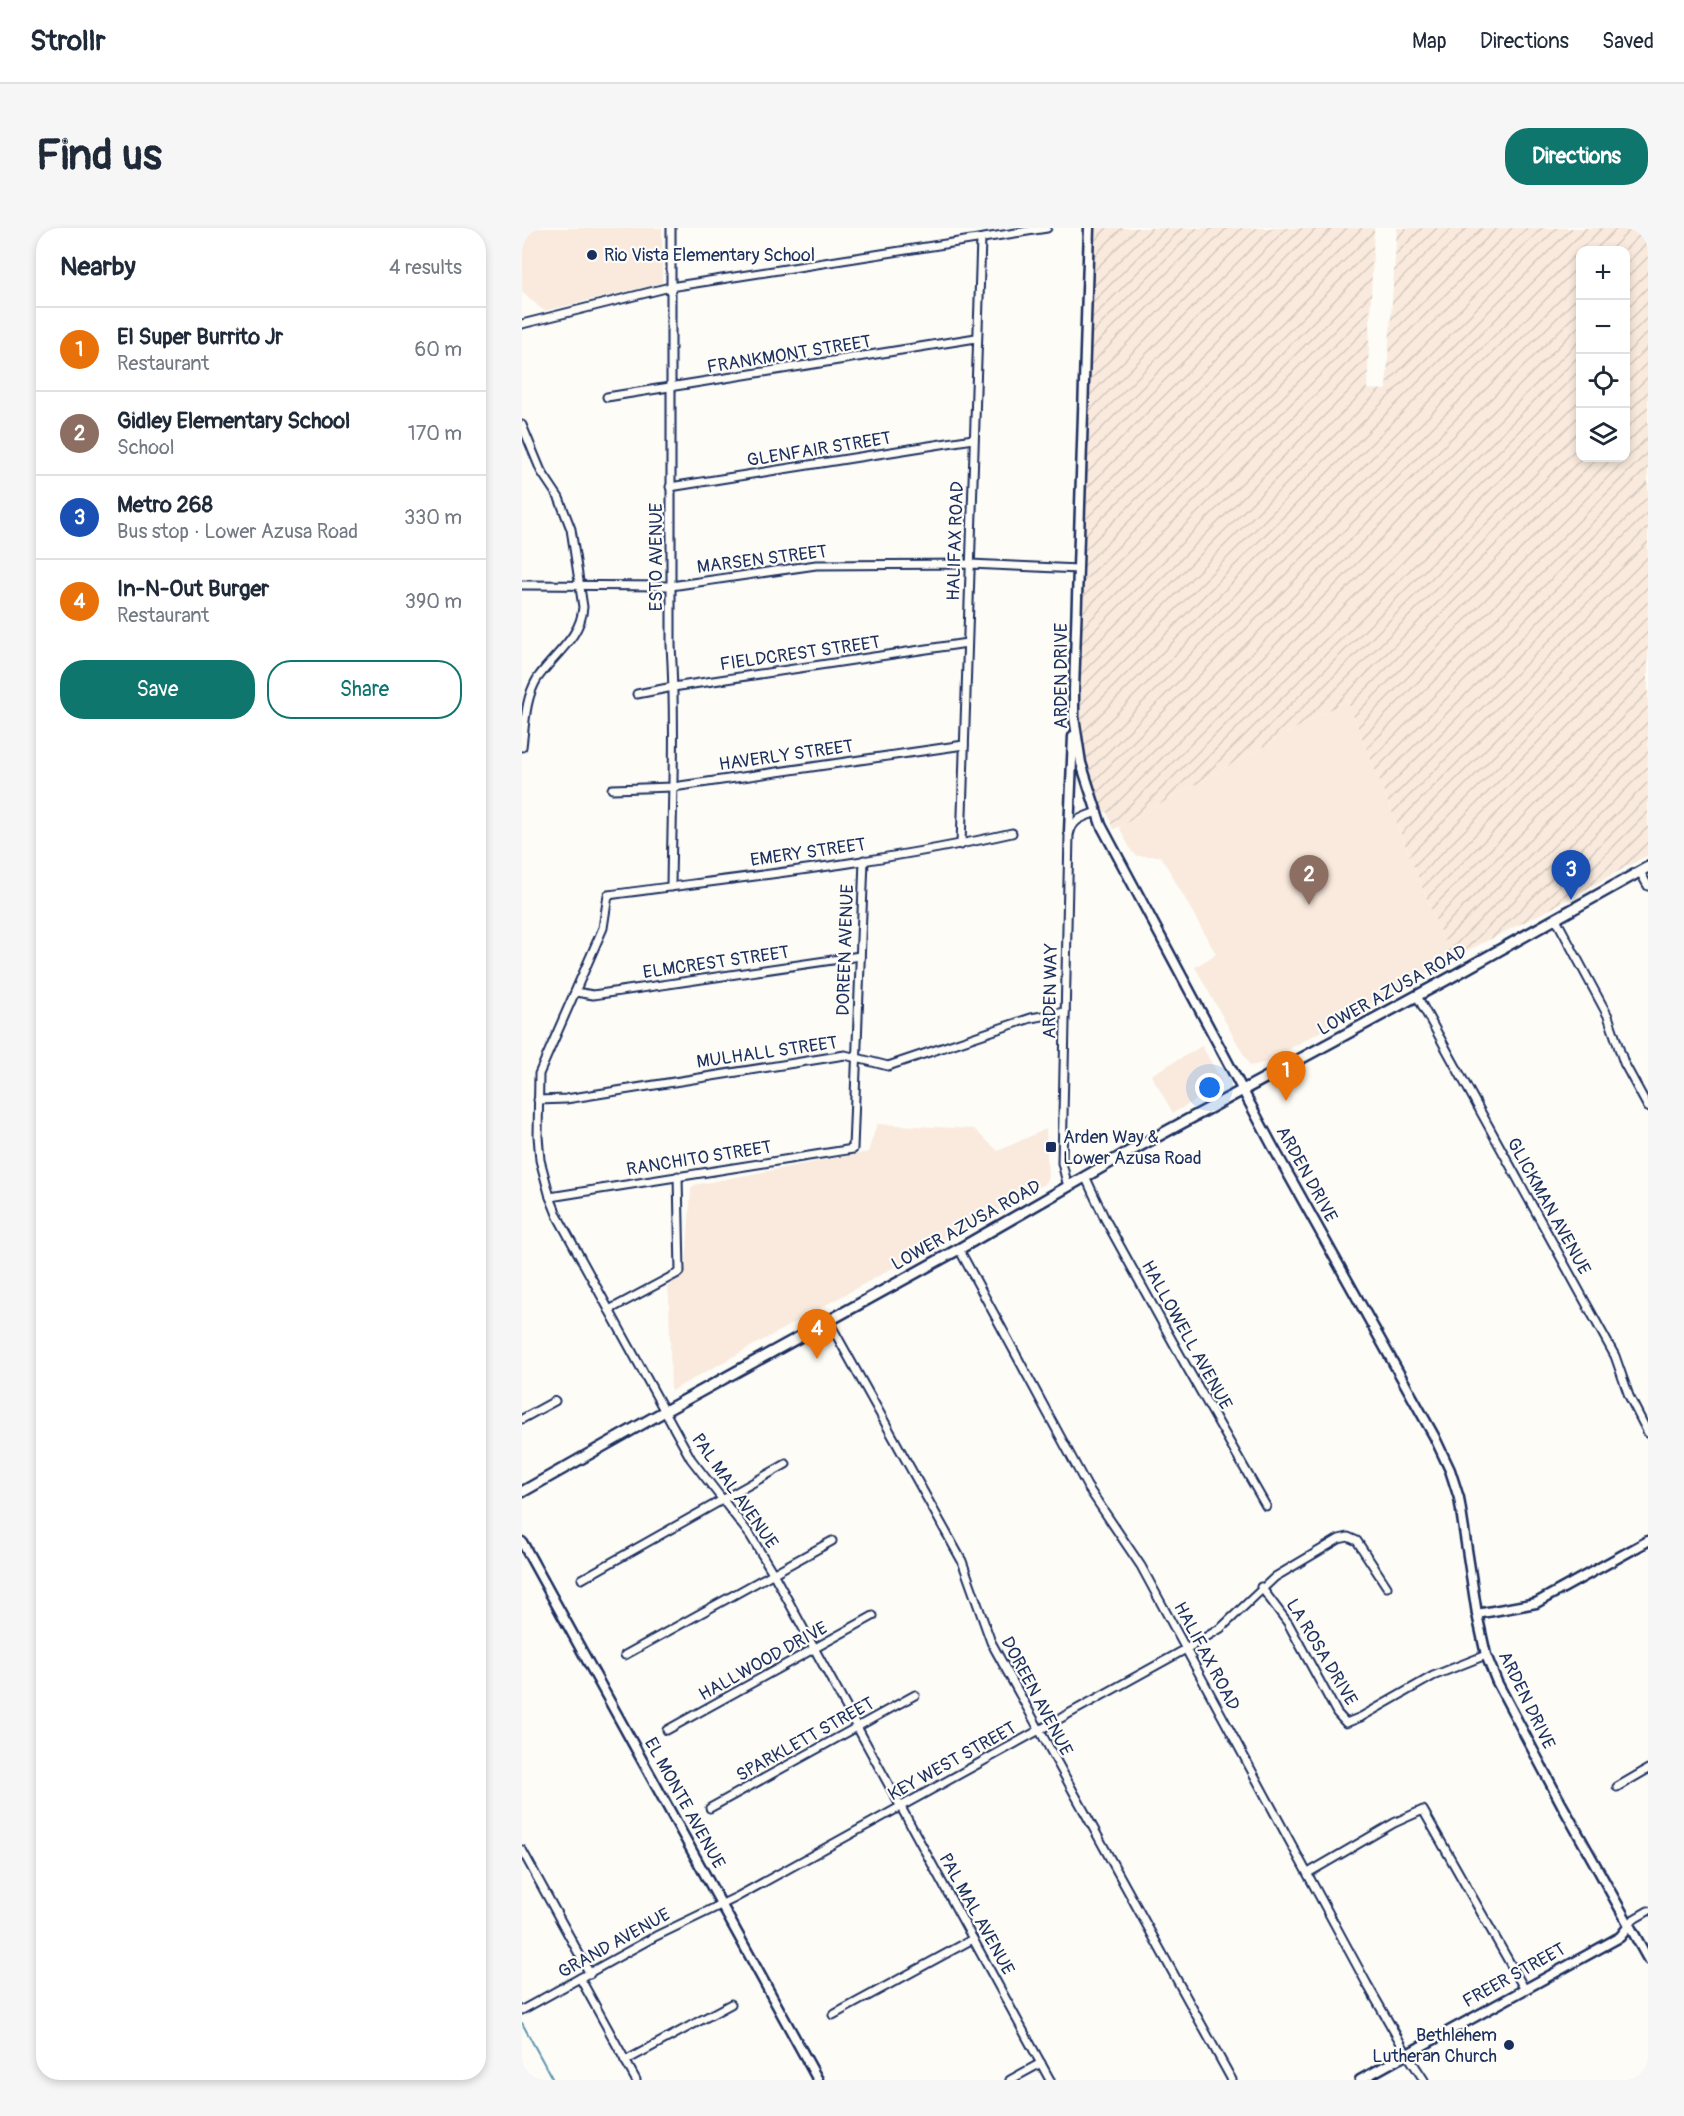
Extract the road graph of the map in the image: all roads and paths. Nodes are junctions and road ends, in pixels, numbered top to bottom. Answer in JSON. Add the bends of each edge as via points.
{"nodes":[{"id":1,"x":670,"y":228,"type":"edge"},
{"id":2,"x":1047,"y":228,"type":"edge"},
{"id":3,"x":1089,"y":228,"type":"edge"},
{"id":4,"x":981,"y":239,"type":"junction"},
{"id":5,"x":670,"y":287,"type":"junction"},
{"id":6,"x":522,"y":324,"type":"edge"},
{"id":7,"x":976,"y":338,"type":"junction"},
{"id":8,"x":671,"y":388,"type":"junction"},
{"id":9,"x":607,"y":397,"type":"dead end"},
{"id":10,"x":522,"y":425,"type":"edge"},
{"id":11,"x":973,"y":439,"type":"junction"},
{"id":12,"x":670,"y":488,"type":"junction"},
{"id":13,"x":970,"y":564,"type":"junction"},
{"id":14,"x":1078,"y":569,"type":"junction"},
{"id":15,"x":522,"y":585,"type":"edge"},
{"id":16,"x":671,"y":586,"type":"junction"},
{"id":17,"x":581,"y":587,"type":"junction"},
{"id":18,"x":967,"y":643,"type":"junction"},
{"id":19,"x":673,"y":687,"type":"junction"},
{"id":20,"x":637,"y":694,"type":"dead end"},
{"id":21,"x":1074,"y":717,"type":"junction"},
{"id":22,"x":964,"y":745,"type":"junction"},
{"id":23,"x":522,"y":747,"type":"edge"},
{"id":24,"x":673,"y":787,"type":"junction"},
{"id":25,"x":612,"y":789,"type":"dead end"},
{"id":26,"x":1097,"y":812,"type":"junction"},
{"id":27,"x":1069,"y":832,"type":"junction"},
{"id":28,"x":1012,"y":833,"type":"dead end"},
{"id":29,"x":961,"y":845,"type":"junction"},
{"id":30,"x":864,"y":860,"type":"junction"},
{"id":31,"x":1644,"y":870,"type":"edge"},
{"id":32,"x":1648,"y":886,"type":"edge"},
{"id":33,"x":671,"y":887,"type":"junction"},
{"id":34,"x":608,"y":895,"type":"joint"},
{"id":35,"x":1557,"y":919,"type":"junction"},
{"id":36,"x":860,"y":956,"type":"junction"},
{"id":37,"x":576,"y":992,"type":"junction"},
{"id":38,"x":1416,"y":996,"type":"junction"},
{"id":39,"x":1065,"y":1012,"type":"junction"},
{"id":40,"x":857,"y":1059,"type":"junction"},
{"id":41,"x":1244,"y":1090,"type":"junction"},
{"id":42,"x":538,"y":1100,"type":"junction"},
{"id":43,"x":1648,"y":1107,"type":"edge"},
{"id":44,"x":854,"y":1149,"type":"joint"},
{"id":45,"x":678,"y":1176,"type":"junction"},
{"id":46,"x":1085,"y":1176,"type":"junction"},
{"id":47,"x":1068,"y":1187,"type":"junction"},
{"id":48,"x":550,"y":1197,"type":"junction"},
{"id":49,"x":959,"y":1249,"type":"junction"},
{"id":50,"x":609,"y":1310,"type":"junction"},
{"id":51,"x":828,"y":1320,"type":"junction"},
{"id":52,"x":555,"y":1401,"type":"dead end"},
{"id":53,"x":665,"y":1411,"type":"junction"},
{"id":54,"x":522,"y":1419,"type":"edge"},
{"id":55,"x":1648,"y":1433,"type":"edge"},
{"id":56,"x":786,"y":1464,"type":"dead end"},
{"id":57,"x":522,"y":1492,"type":"edge"},
{"id":58,"x":723,"y":1500,"type":"junction"},
{"id":59,"x":1266,"y":1506,"type":"dead end"},
{"id":60,"x":832,"y":1541,"type":"dead end"},
{"id":61,"x":1648,"y":1541,"type":"edge"},
{"id":62,"x":522,"y":1542,"type":"edge"},
{"id":63,"x":773,"y":1573,"type":"junction"},
{"id":64,"x":582,"y":1579,"type":"dead end"},
{"id":65,"x":1262,"y":1587,"type":"junction"},
{"id":66,"x":1387,"y":1587,"type":"dead end"},
{"id":67,"x":1477,"y":1614,"type":"junction"},
{"id":68,"x":873,"y":1616,"type":"dead end"},
{"id":69,"x":1186,"y":1649,"type":"junction"},
{"id":70,"x":815,"y":1650,"type":"junction"},
{"id":71,"x":625,"y":1655,"type":"dead end"},
{"id":72,"x":1486,"y":1655,"type":"junction"},
{"id":73,"x":915,"y":1695,"type":"dead end"},
{"id":74,"x":857,"y":1728,"type":"junction"},
{"id":75,"x":667,"y":1730,"type":"dead end"},
{"id":76,"x":1040,"y":1730,"type":"junction"},
{"id":77,"x":1648,"y":1769,"type":"edge"},
{"id":78,"x":1617,"y":1787,"type":"dead end"},
{"id":79,"x":901,"y":1806,"type":"junction"},
{"id":80,"x":710,"y":1808,"type":"dead end"},
{"id":81,"x":522,"y":1850,"type":"edge"},
{"id":82,"x":1308,"y":1874,"type":"junction"},
{"id":83,"x":722,"y":1905,"type":"junction"},
{"id":84,"x":1648,"y":1911,"type":"edge"},
{"id":85,"x":1628,"y":1927,"type":"junction"},
{"id":86,"x":973,"y":1939,"type":"junction"},
{"id":87,"x":1648,"y":1959,"type":"edge"},
{"id":88,"x":590,"y":1974,"type":"junction"},
{"id":89,"x":580,"y":1978,"type":"junction"},
{"id":90,"x":1524,"y":1988,"type":"junction"},
{"id":91,"x":731,"y":2004,"type":"dead end"},
{"id":92,"x":523,"y":2010,"type":"edge"},
{"id":93,"x":833,"y":2015,"type":"dead end"},
{"id":94,"x":1407,"y":2054,"type":"junction"},
{"id":95,"x":625,"y":2061,"type":"junction"},
{"id":96,"x":1041,"y":2063,"type":"junction"},
{"id":97,"x":636,"y":2080,"type":"edge"},
{"id":98,"x":818,"y":2080,"type":"edge"},
{"id":99,"x":1010,"y":2080,"type":"edge"},
{"id":100,"x":1050,"y":2080,"type":"edge"},
{"id":101,"x":1232,"y":2080,"type":"edge"},
{"id":102,"x":1360,"y":2080,"type":"edge"},
{"id":103,"x":1424,"y":2080,"type":"edge"}],
"edges":[{"from":1,"to":5,"type":"street","name":"ESTO AVENUE"},
{"from":2,"to":4,"type":"street"},
{"from":3,"to":14,"type":"street","name":"ARDEN DRIVE"},
{"from":4,"to":5,"type":"street"},
{"from":4,"to":7,"type":"street","name":"HALIFAX ROAD"},
{"from":5,"to":6,"type":"street"},
{"from":5,"to":8,"type":"street","name":"ESTO AVENUE"},
{"from":7,"to":8,"type":"street","name":"FRANKMONT STREET"},
{"from":7,"to":11,"type":"street","name":"HALIFAX ROAD"},
{"from":8,"to":9,"type":"street","name":"FRANKMONT STREET"},
{"from":8,"to":12,"type":"street","name":"ESTO AVENUE"},
{"from":10,"to":17,"type":"street","via":[[571,529]]},
{"from":11,"to":12,"type":"street","name":"GLENFAIR STREET"},
{"from":11,"to":13,"type":"street","name":"HALIFAX ROAD"},
{"from":12,"to":16,"type":"street","name":"ESTO AVENUE"},
{"from":13,"to":14,"type":"street","name":"MARSEN STREET"},
{"from":13,"to":16,"type":"street","name":"MARSEN STREET","via":[[816,565]]},
{"from":13,"to":18,"type":"street","name":"HALIFAX ROAD"},
{"from":14,"to":21,"type":"street","name":"ARDEN DRIVE"},
{"from":15,"to":17,"type":"street","name":"MARSEN STREET"},
{"from":16,"to":17,"type":"street","name":"MARSEN STREET"},
{"from":16,"to":19,"type":"street","name":"ESTO AVENUE"},
{"from":17,"to":23,"type":"street","via":[[582,618],[573,636],[537,680],[528,699]]},
{"from":18,"to":19,"type":"street","name":"FIELDCREST STREET"},
{"from":18,"to":22,"type":"street","name":"HALIFAX ROAD"},
{"from":19,"to":20,"type":"street","name":"FIELDCREST STREET"},
{"from":19,"to":24,"type":"street","name":"ESTO AVENUE"},
{"from":21,"to":26,"type":"street","name":"ARDEN DRIVE","via":[[1082,763]]},
{"from":21,"to":27,"type":"street"},
{"from":22,"to":24,"type":"street","name":"HAVERLY STREET"},
{"from":22,"to":29,"type":"street","name":"HALIFAX ROAD"},
{"from":24,"to":25,"type":"street","name":"HAVERLY STREET"},
{"from":24,"to":33,"type":"street","name":"ESTO AVENUE"},
{"from":26,"to":27,"type":"street","via":[[1078,819]]},
{"from":26,"to":41,"type":"street","name":"ARDEN DRIVE"},
{"from":27,"to":39,"type":"street","name":"ARDEN WAY"},
{"from":28,"to":29,"type":"street","name":"EMERY STREET"},
{"from":29,"to":30,"type":"street","name":"EMERY STREET"},
{"from":30,"to":33,"type":"street","name":"EMERY STREET"},
{"from":30,"to":36,"type":"street","name":"DOREEN AVENUE"},
{"from":31,"to":32,"type":"street"},
{"from":31,"to":35,"type":"main road","name":"LOWER AZUSA ROAD"},
{"from":33,"to":34,"type":"street","name":"EMERY STREET"},
{"from":34,"to":37,"type":"street","name":"PAL MAL AVENUE","via":[[603,928]]},
{"from":35,"to":38,"type":"main road","name":"LOWER AZUSA ROAD"},
{"from":35,"to":43,"type":"street","via":[[1608,1016],[1624,1063]]},
{"from":36,"to":37,"type":"street","name":"ELMCREST STREET","via":[[592,995]]},
{"from":36,"to":40,"type":"street","name":"DOREEN AVENUE"},
{"from":37,"to":42,"type":"street","name":"PAL MAL AVENUE","via":[[539,1074]]},
{"from":38,"to":41,"type":"main road","name":"LOWER AZUSA ROAD"},
{"from":38,"to":55,"type":"street","name":"GLICKMAN AVENUE","via":[[1615,1356]]},
{"from":39,"to":40,"type":"street","name":"MULHALL STREET","via":[[1031,1018],[888,1066]]},
{"from":39,"to":47,"type":"street","name":"ARDEN WAY","via":[[1062,1163]]},
{"from":40,"to":42,"type":"street","name":"MULHALL STREET","via":[[844,1055],[566,1099]]},
{"from":40,"to":44,"type":"street","name":"DOREEN AVENUE"},
{"from":41,"to":46,"type":"main road","name":"LOWER AZUSA ROAD"},
{"from":41,"to":67,"type":"street","name":"ARDEN DRIVE","via":[[1450,1470],[1459,1498]]},
{"from":42,"to":48,"type":"street","name":"PAL MAL AVENUE","via":[[540,1160]]},
{"from":44,"to":45,"type":"street","name":"RANCHITO STREET"},
{"from":45,"to":48,"type":"street","name":"RANCHITO STREET"},
{"from":45,"to":50,"type":"street","via":[[680,1272]]},
{"from":46,"to":47,"type":"main road","name":"LOWER AZUSA ROAD"},
{"from":46,"to":59,"type":"street","name":"HALLOWELL AVENUE","via":[[1179,1354]]},
{"from":47,"to":49,"type":"main road","name":"LOWER AZUSA ROAD"},
{"from":48,"to":50,"type":"street","name":"PAL MAL AVENUE"},
{"from":49,"to":51,"type":"main road","name":"LOWER AZUSA ROAD"},
{"from":49,"to":69,"type":"street","name":"HALIFAX ROAD","via":[[1087,1486],[1141,1566]]},
{"from":50,"to":53,"type":"street","name":"PAL MAL AVENUE"},
{"from":51,"to":53,"type":"main road","name":"LOWER AZUSA ROAD"},
{"from":51,"to":76,"type":"street","name":"DOREEN AVENUE","via":[[962,1561],[990,1642]]},
{"from":52,"to":54,"type":"street"},
{"from":53,"to":57,"type":"main road","name":"LOWER AZUSA ROAD"},
{"from":53,"to":58,"type":"street","name":"PAL MAL AVENUE","via":[[691,1459]]},
{"from":56,"to":58,"type":"street"},
{"from":58,"to":63,"type":"street","name":"PAL MAL AVENUE"},
{"from":58,"to":64,"type":"street"},
{"from":60,"to":63,"type":"street"},
{"from":61,"to":67,"type":"street","via":[[1536,1603]]},
{"from":62,"to":83,"type":"street","name":"EL MONTE AVENUE"},
{"from":63,"to":70,"type":"street","name":"PAL MAL AVENUE"},
{"from":63,"to":71,"type":"street"},
{"from":65,"to":66,"type":"street","name":"KEY WEST STREET","via":[[1348,1537],[1364,1549]]},
{"from":65,"to":69,"type":"street","name":"KEY WEST STREET","via":[[1221,1628]]},
{"from":65,"to":72,"type":"street","name":"LA ROSA DRIVE","via":[[1288,1623],[1346,1723],[1433,1676]]},
{"from":67,"to":72,"type":"street","name":"ARDEN DRIVE"},
{"from":68,"to":70,"type":"street","name":"HALLWOOD DRIVE"},
{"from":69,"to":76,"type":"street","name":"KEY WEST STREET"},
{"from":69,"to":82,"type":"street","name":"HALIFAX ROAD"},
{"from":70,"to":74,"type":"street","name":"PAL MAL AVENUE"},
{"from":70,"to":75,"type":"street","name":"HALLWOOD DRIVE"},
{"from":72,"to":85,"type":"street","name":"ARDEN DRIVE"},
{"from":73,"to":74,"type":"street","name":"SPARKLETT STREET"},
{"from":74,"to":79,"type":"street","name":"PAL MAL AVENUE"},
{"from":74,"to":80,"type":"street","name":"SPARKLETT STREET"},
{"from":76,"to":79,"type":"street","name":"KEY WEST STREET"},
{"from":76,"to":101,"type":"street","name":"DOREEN AVENUE"},
{"from":77,"to":78,"type":"street"},
{"from":79,"to":83,"type":"street","name":"KEY WEST STREET"},
{"from":79,"to":86,"type":"street","name":"PAL MAL AVENUE"},
{"from":81,"to":88,"type":"street"},
{"from":82,"to":90,"type":"street","via":[[1423,1810]]},
{"from":82,"to":94,"type":"street","name":"HALIFAX ROAD"},
{"from":83,"to":88,"type":"street","name":"GRAND AVENUE","via":[[656,1936]]},
{"from":83,"to":98,"type":"street","name":"EL MONTE AVENUE"},
{"from":84,"to":85,"type":"street","name":"FREER STREET"},
{"from":85,"to":87,"type":"street","name":"ARDEN DRIVE"},
{"from":85,"to":90,"type":"street","name":"FREER STREET","via":[[1620,1937]]},
{"from":86,"to":93,"type":"street"},
{"from":86,"to":96,"type":"street","name":"PAL MAL AVENUE"},
{"from":88,"to":89,"type":"street","name":"GRAND AVENUE"},
{"from":89,"to":92,"type":"street","name":"GRAND AVENUE"},
{"from":89,"to":95,"type":"street"},
{"from":90,"to":94,"type":"street","name":"FREER STREET"},
{"from":91,"to":95,"type":"street"},
{"from":94,"to":102,"type":"street","name":"FREER STREET"},
{"from":94,"to":103,"type":"street","name":"HALIFAX ROAD"},
{"from":95,"to":97,"type":"street"},
{"from":96,"to":99,"type":"street"},
{"from":96,"to":100,"type":"street","name":"PAL MAL AVENUE"}]}
